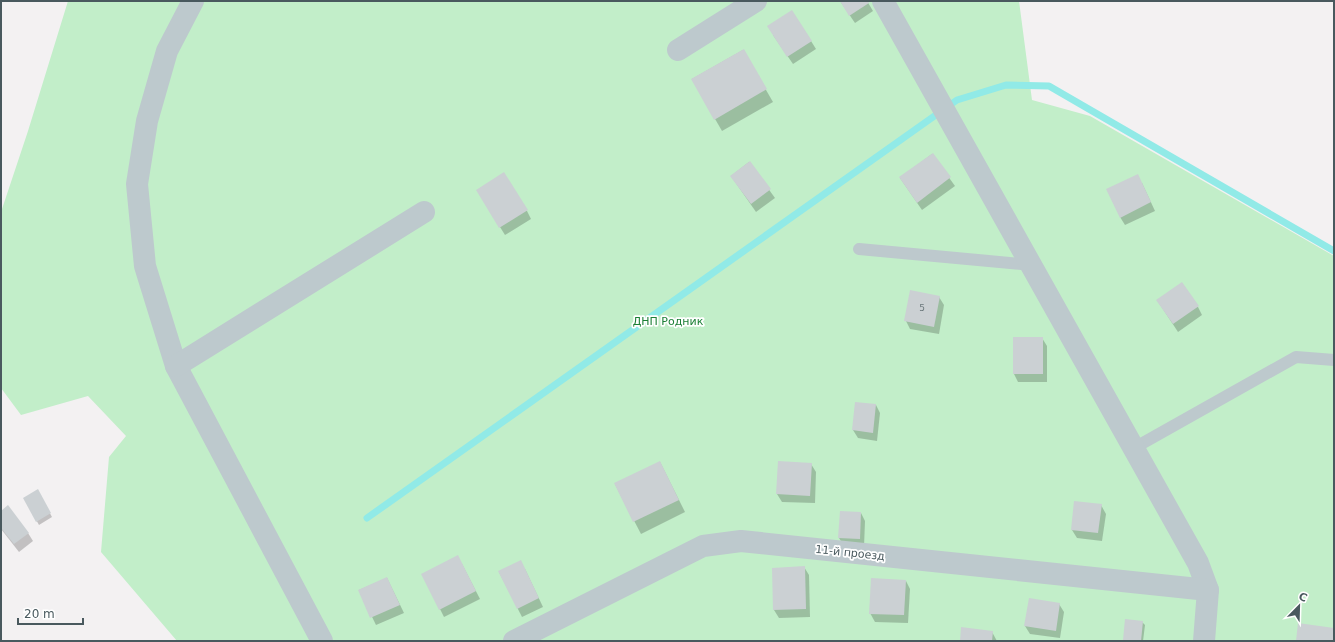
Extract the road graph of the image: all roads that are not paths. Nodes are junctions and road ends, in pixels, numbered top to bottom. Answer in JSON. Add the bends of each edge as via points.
{"nodes":[{"id":1,"x":194,"y":1,"type":"edge"},
{"id":2,"x":756,"y":1,"type":"edge"},
{"id":3,"x":883,"y":1,"type":"edge"},
{"id":4,"x":678,"y":50,"type":"dead end"},
{"id":5,"x":424,"y":212,"type":"dead end"},
{"id":6,"x":859,"y":249,"type":"dead end"},
{"id":7,"x":1032,"y":266,"type":"junction"},
{"id":8,"x":1334,"y":360,"type":"edge"},
{"id":9,"x":176,"y":366,"type":"junction"},
{"id":10,"x":1134,"y":448,"type":"junction"},
{"id":11,"x":1208,"y":590,"type":"junction"},
{"id":12,"x":322,"y":641,"type":"edge"},
{"id":13,"x":514,"y":641,"type":"edge"},
{"id":14,"x":1204,"y":641,"type":"edge"}],
"edges":[{"from":1,"to":9,"type":"street","via":[[167,51],[147,121],[137,184],[145,266]]},
{"from":2,"to":4,"type":"street"},
{"from":3,"to":7,"type":"street"},
{"from":5,"to":9,"type":"street"},
{"from":6,"to":7,"type":"lane"},
{"from":7,"to":10,"type":"street"},
{"from":8,"to":10,"type":"lane","via":[[1296,357]]},
{"from":9,"to":12,"type":"street"},
{"from":10,"to":11,"type":"street","via":[[1198,563]]},
{"from":11,"to":13,"type":"street","name":"11-й проезд","via":[[741,541],[703,546]]},
{"from":11,"to":14,"type":"street"}]}
